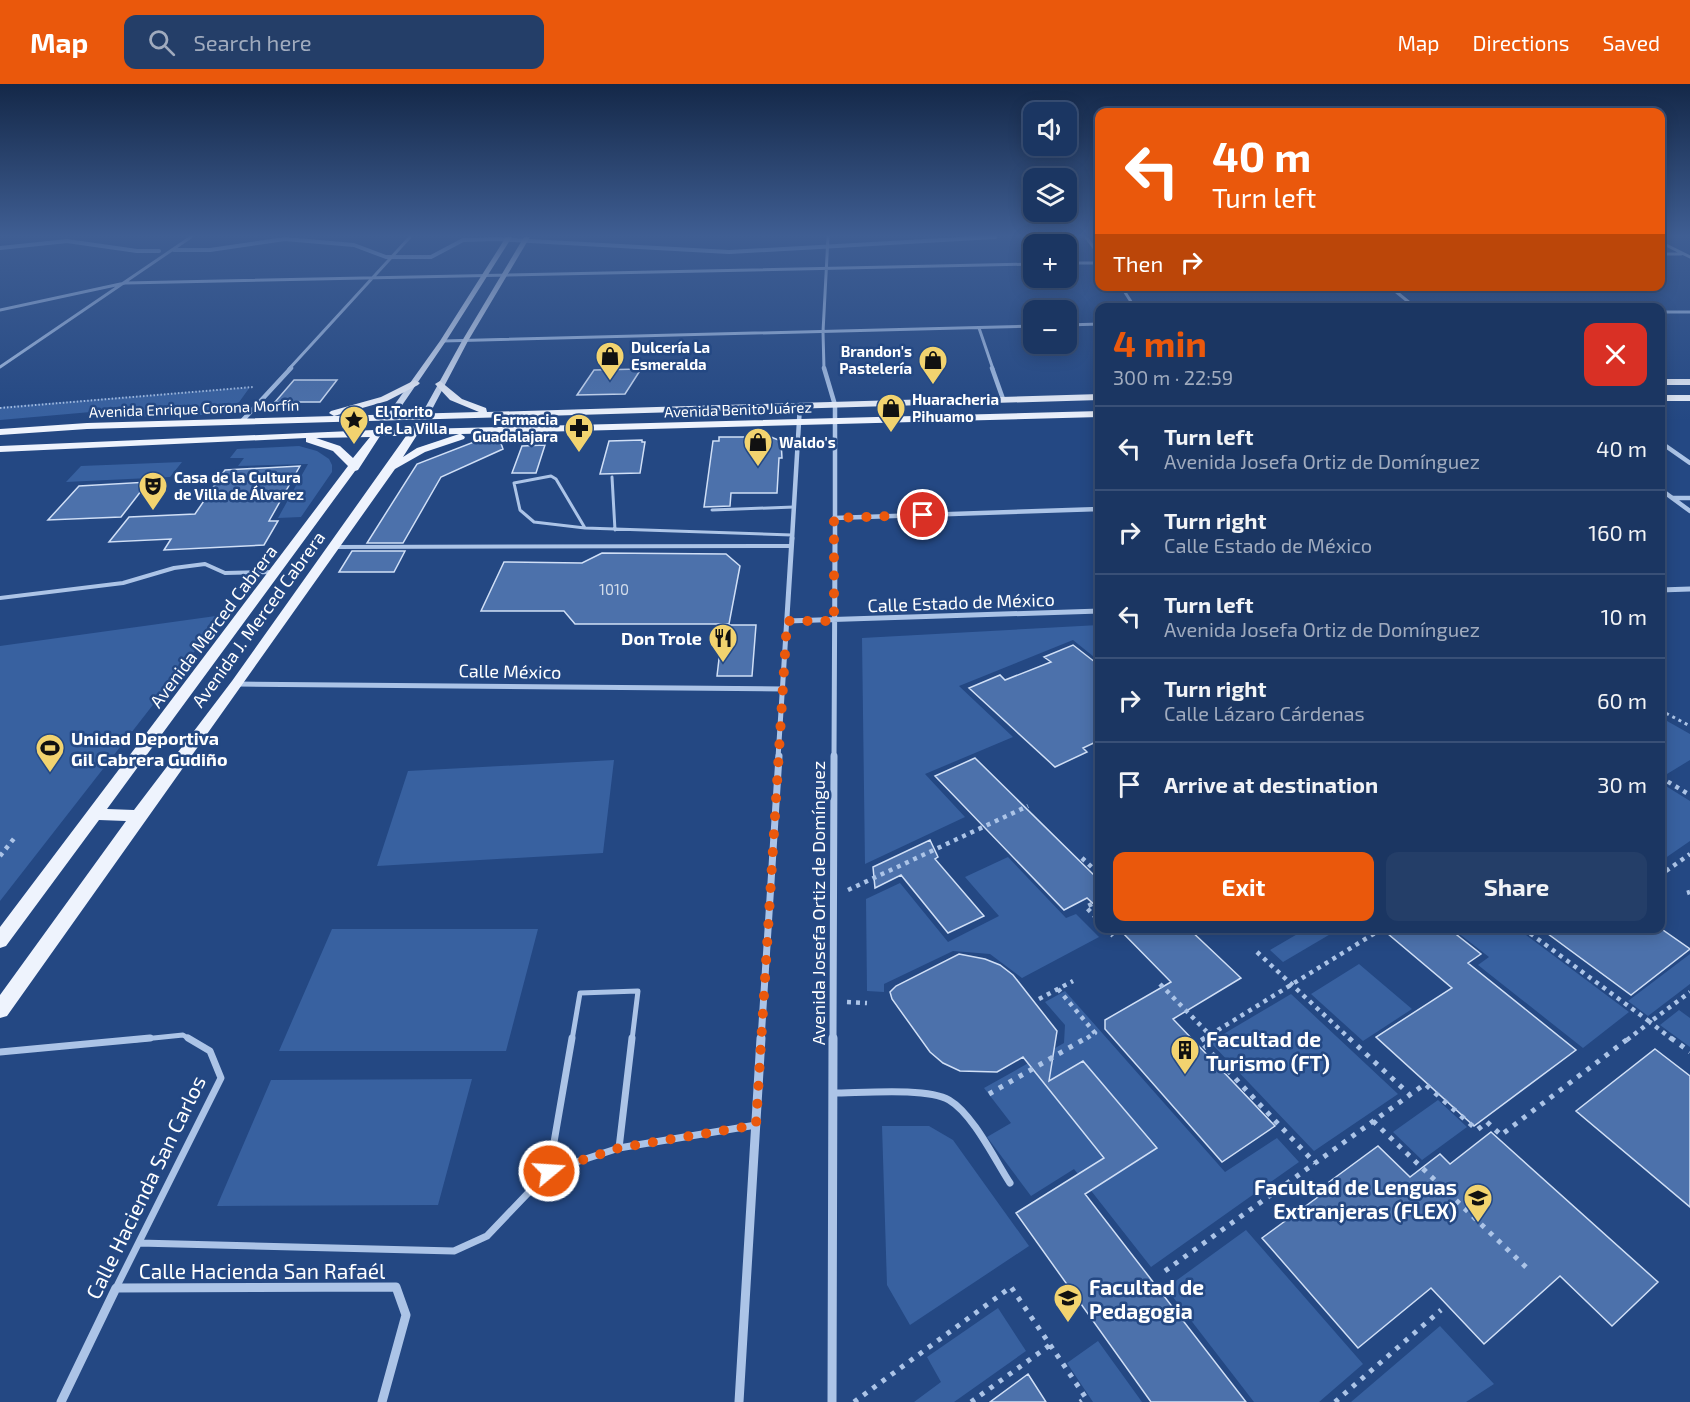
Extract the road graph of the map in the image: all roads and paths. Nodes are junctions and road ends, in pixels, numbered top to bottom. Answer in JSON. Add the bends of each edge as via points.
{"nodes":[{"id":1,"x":53,"y":299,"type":"edge"},
{"id":2,"x":102,"y":299,"type":"edge"},
{"id":3,"x":354,"y":299,"type":"edge"},
{"id":4,"x":469,"y":299,"type":"edge"},
{"id":5,"x":490,"y":299,"type":"edge"},
{"id":6,"x":825,"y":299,"type":"edge"},
{"id":7,"x":0,"y":310,"type":"edge"},
{"id":8,"x":1665,"y":312,"type":"edge"},
{"id":9,"x":1690,"y":312,"type":"edge"},
{"id":10,"x":1095,"y":324,"type":"edge"},
{"id":11,"x":1077,"y":325,"type":"edge"},
{"id":12,"x":1023,"y":326,"type":"edge"},
{"id":13,"x":979,"y":328,"type":"junction"},
{"id":14,"x":823,"y":332,"type":"junction"},
{"id":15,"x":443,"y":341,"type":"junction"},
{"id":16,"x":465,"y":341,"type":"junction"},
{"id":17,"x":0,"y":367,"type":"edge"},
{"id":18,"x":1690,"y":381,"type":"edge"},
{"id":19,"x":1665,"y":382,"type":"edge"},
{"id":20,"x":415,"y":383,"type":"junction"},
{"id":21,"x":440,"y":384,"type":"junction"},
{"id":22,"x":274,"y":386,"type":"junction"},
{"id":23,"x":1095,"y":397,"type":"edge"},
{"id":24,"x":1690,"y":398,"type":"edge"},
{"id":25,"x":1003,"y":399,"type":"junction"},
{"id":26,"x":1665,"y":399,"type":"edge"},
{"id":27,"x":800,"y":405,"type":"junction"},
{"id":28,"x":835,"y":405,"type":"junction"},
{"id":29,"x":0,"y":408,"type":"edge"},
{"id":30,"x":504,"y":413,"type":"junction"},
{"id":31,"x":1095,"y":414,"type":"edge"},
{"id":32,"x":424,"y":417,"type":"junction"},
{"id":33,"x":389,"y":418,"type":"junction"},
{"id":34,"x":286,"y":420,"type":"junction"},
{"id":35,"x":242,"y":421,"type":"junction"},
{"id":36,"x":799,"y":422,"type":"junction"},
{"id":37,"x":835,"y":422,"type":"junction"},
{"id":38,"x":487,"y":431,"type":"junction"},
{"id":39,"x":0,"y":432,"type":"edge"},
{"id":40,"x":413,"y":432,"type":"junction"},
{"id":41,"x":377,"y":433,"type":"junction"},
{"id":42,"x":278,"y":436,"type":"junction"},
{"id":43,"x":1665,"y":446,"type":"edge"},
{"id":44,"x":0,"y":449,"type":"edge"},
{"id":45,"x":1690,"y":463,"type":"edge"},
{"id":46,"x":354,"y":468,"type":"junction"},
{"id":47,"x":388,"y":471,"type":"junction"},
{"id":48,"x":612,"y":477,"type":"dead end"},
{"id":49,"x":1665,"y":493,"type":"edge"},
{"id":50,"x":1672,"y":498,"type":"junction"},
{"id":51,"x":1690,"y":498,"type":"edge"},
{"id":52,"x":794,"y":507,"type":"junction"},
{"id":53,"x":1095,"y":509,"type":"edge"},
{"id":54,"x":712,"y":510,"type":"dead end"},
{"id":55,"x":1690,"y":512,"type":"edge"},
{"id":56,"x":834,"y":518,"type":"junction"},
{"id":57,"x":585,"y":528,"type":"junction"},
{"id":58,"x":615,"y":530,"type":"junction"},
{"id":59,"x":792,"y":535,"type":"junction"},
{"id":60,"x":791,"y":546,"type":"junction"},
{"id":61,"x":334,"y":547,"type":"junction"},
{"id":62,"x":276,"y":572,"type":"junction"},
{"id":63,"x":1690,"y":589,"type":"edge"},
{"id":64,"x":1665,"y":590,"type":"edge"},
{"id":65,"x":0,"y":598,"type":"edge"},
{"id":66,"x":1095,"y":612,"type":"edge"},
{"id":67,"x":787,"y":621,"type":"junction"},
{"id":68,"x":834,"y":621,"type":"junction"},
{"id":69,"x":237,"y":684,"type":"junction"},
{"id":70,"x":783,"y":689,"type":"junction"},
{"id":71,"x":1665,"y":713,"type":"edge"},
{"id":72,"x":1690,"y":726,"type":"edge"},
{"id":73,"x":1665,"y":780,"type":"edge"},
{"id":74,"x":1690,"y":795,"type":"edge"},
{"id":75,"x":1028,"y":806,"type":"dead end"},
{"id":76,"x":95,"y":814,"type":"junction"},
{"id":77,"x":138,"y":816,"type":"junction"},
{"id":78,"x":16,"y":836,"type":"dead end"},
{"id":79,"x":1690,"y":854,"type":"edge"},
{"id":80,"x":0,"y":856,"type":"edge"},
{"id":81,"x":1082,"y":858,"type":"dead end"},
{"id":82,"x":1095,"y":870,"type":"edge"},
{"id":83,"x":1666,"y":871,"type":"dead end"},
{"id":84,"x":833,"y":897,"type":"junction"},
{"id":85,"x":1095,"y":902,"type":"edge"},
{"id":86,"x":1095,"y":917,"type":"edge"},
{"id":87,"x":1110,"y":933,"type":"edge"},
{"id":88,"x":1374,"y":933,"type":"dead end"},
{"id":89,"x":1530,"y":933,"type":"edge"},
{"id":90,"x":1113,"y":936,"type":"dead end"},
{"id":91,"x":0,"y":941,"type":"edge"},
{"id":92,"x":1257,"y":952,"type":"dead end"},
{"id":93,"x":1073,"y":981,"type":"dead end"},
{"id":94,"x":1160,"y":984,"type":"dead end"},
{"id":95,"x":1291,"y":984,"type":"junction"},
{"id":96,"x":1058,"y":989,"type":"junction"},
{"id":97,"x":1690,"y":992,"type":"edge"},
{"id":98,"x":1039,"y":999,"type":"dead end"},
{"id":99,"x":0,"y":1010,"type":"edge"},
{"id":100,"x":1650,"y":1022,"type":"junction"},
{"id":101,"x":1210,"y":1035,"type":"junction"},
{"id":102,"x":0,"y":1052,"type":"edge"},
{"id":103,"x":1690,"y":1052,"type":"edge"},
{"id":104,"x":833,"y":1093,"type":"junction"},
{"id":105,"x":989,"y":1094,"type":"dead end"},
{"id":106,"x":1410,"y":1095,"type":"junction"},
{"id":107,"x":1373,"y":1121,"type":"junction"},
{"id":108,"x":756,"y":1125,"type":"junction"},
{"id":109,"x":619,"y":1148,"type":"junction"},
{"id":110,"x":1315,"y":1163,"type":"junction"},
{"id":111,"x":549,"y":1171,"type":"junction"},
{"id":112,"x":1010,"y":1183,"type":"dead end"},
{"id":113,"x":139,"y":1244,"type":"junction"},
{"id":114,"x":1529,"y":1270,"type":"dead end"},
{"id":115,"x":1166,"y":1271,"type":"dead end"},
{"id":116,"x":116,"y":1288,"type":"junction"},
{"id":117,"x":1441,"y":1310,"type":"dead end"},
{"id":118,"x":1050,"y":1345,"type":"junction"},
{"id":119,"x":61,"y":1402,"type":"edge"},
{"id":120,"x":382,"y":1402,"type":"edge"},
{"id":121,"x":739,"y":1402,"type":"edge"},
{"id":122,"x":832,"y":1402,"type":"edge"},
{"id":123,"x":854,"y":1402,"type":"edge"},
{"id":124,"x":971,"y":1402,"type":"edge"},
{"id":125,"x":1080,"y":1402,"type":"edge"},
{"id":126,"x":1335,"y":1402,"type":"edge"}],
"edges":[{"from":1,"to":7,"type":"street"},
{"from":2,"to":17,"type":"street"},
{"from":3,"to":22,"type":"street"},
{"from":4,"to":15,"type":"main road"},
{"from":5,"to":16,"type":"main road","name":"Avenida J. Merced Cabrera"},
{"from":6,"to":14,"type":"street","name":"Avenida Josefa Ortiz de Domínguez"},
{"from":8,"to":9,"type":"street"},
{"from":10,"to":11,"type":"street"},
{"from":12,"to":13,"type":"street"},
{"from":13,"to":14,"type":"street"},
{"from":13,"to":25,"type":"street"},
{"from":14,"to":16,"type":"street"},
{"from":14,"to":28,"type":"street","name":"Avenida Josefa Ortiz de Domínguez","via":[[824,374]]},
{"from":15,"to":16,"type":"street"},
{"from":15,"to":20,"type":"main road"},
{"from":16,"to":21,"type":"main road","name":"Avenida J. Merced Cabrera"},
{"from":18,"to":19,"type":"main road"},
{"from":20,"to":33,"type":"main road"},
{"from":20,"to":34,"type":"main road","via":[[369,404]]},
{"from":21,"to":30,"type":"main road","via":[[459,403]]},
{"from":21,"to":32,"type":"main road","name":"Avenida J. Merced Cabrera"},
{"from":22,"to":29,"type":"path"},
{"from":22,"to":35,"type":"street"},
{"from":23,"to":25,"type":"main road","name":"Avenida Benito Juárez"},
{"from":24,"to":26,"type":"main road"},
{"from":25,"to":28,"type":"main road","name":"Avenida Benito Juárez"},
{"from":27,"to":28,"type":"main road","name":"Avenida Benito Juárez"},
{"from":27,"to":30,"type":"main road","name":"Avenida Benito Juárez"},
{"from":27,"to":36,"type":"street"},
{"from":28,"to":37,"type":"street","name":"Avenida Josefa Ortiz de Domínguez"},
{"from":30,"to":32,"type":"main road","name":"Avenida Benito Juárez"},
{"from":31,"to":37,"type":"main road","name":"Avenida Benito Juárez"},
{"from":32,"to":33,"type":"main road","name":"Avenida Benito Juárez"},
{"from":32,"to":40,"type":"main road","name":"Avenida J. Merced Cabrera"},
{"from":33,"to":34,"type":"main road","name":"Avenida Enrique Corona Morfín"},
{"from":33,"to":41,"type":"main road","name":"Avenida Merced Cabrera"},
{"from":34,"to":35,"type":"main road","name":"Avenida Enrique Corona Morfín"},
{"from":35,"to":39,"type":"main road","name":"Avenida Enrique Corona Morfín"},
{"from":36,"to":37,"type":"main road","name":"Avenida Benito Juárez"},
{"from":36,"to":38,"type":"main road","name":"Avenida Benito Juárez"},
{"from":36,"to":52,"type":"street"},
{"from":37,"to":56,"type":"street","name":"Avenida Josefa Ortiz de Domínguez"},
{"from":38,"to":40,"type":"main road","name":"Avenida Benito Juárez"},
{"from":38,"to":47,"type":"main road","via":[[421,450]]},
{"from":40,"to":41,"type":"main road","name":"Avenida Benito Juárez"},
{"from":40,"to":47,"type":"main road","name":"Avenida J. Merced Cabrera"},
{"from":41,"to":42,"type":"main road","name":"Avenida Enrique Corona Morfín"},
{"from":41,"to":46,"type":"main road","name":"Avenida Merced Cabrera"},
{"from":42,"to":44,"type":"main road","name":"Avenida Enrique Corona Morfín"},
{"from":42,"to":46,"type":"main road","via":[[320,441],[338,448]]},
{"from":43,"to":45,"type":"street"},
{"from":46,"to":62,"type":"main road","name":"Avenida Merced Cabrera"},
{"from":47,"to":61,"type":"main road","name":"Avenida J. Merced Cabrera"},
{"from":48,"to":58,"type":"lane"},
{"from":49,"to":50,"type":"street"},
{"from":50,"to":51,"type":"street"},
{"from":50,"to":55,"type":"street"},
{"from":52,"to":54,"type":"lane"},
{"from":52,"to":59,"type":"street"},
{"from":53,"to":56,"type":"street"},
{"from":56,"to":68,"type":"street","name":"Avenida Josefa Ortiz de Domínguez"},
{"from":57,"to":57,"type":"lane","via":[[534,522],[520,510],[514,483],[551,476],[556,479]]},
{"from":57,"to":58,"type":"lane"},
{"from":58,"to":59,"type":"lane"},
{"from":59,"to":60,"type":"street"},
{"from":60,"to":61,"type":"lane"},
{"from":60,"to":67,"type":"street"},
{"from":61,"to":69,"type":"main road","name":"Avenida J. Merced Cabrera"},
{"from":62,"to":65,"type":"lane","via":[[225,573],[205,564],[174,568],[123,583]]},
{"from":62,"to":76,"type":"main road","name":"Avenida Merced Cabrera"},
{"from":63,"to":64,"type":"street"},
{"from":66,"to":68,"type":"street","name":"Calle Estado de México"},
{"from":67,"to":68,"type":"street","name":"Calle Estado de México"},
{"from":67,"to":70,"type":"street"},
{"from":68,"to":84,"type":"street","name":"Avenida Josefa Ortiz de Domínguez"},
{"from":69,"to":70,"type":"street","name":"Calle México"},
{"from":69,"to":77,"type":"main road","name":"Avenida J. Merced Cabrera"},
{"from":70,"to":108,"type":"street"},
{"from":71,"to":72,"type":"path"},
{"from":73,"to":74,"type":"path"},
{"from":75,"to":84,"type":"path"},
{"from":76,"to":77,"type":"main road"},
{"from":76,"to":91,"type":"main road","name":"Avenida Merced Cabrera"},
{"from":77,"to":99,"type":"main road","name":"Avenida J. Merced Cabrera"},
{"from":78,"to":80,"type":"path"},
{"from":79,"to":83,"type":"path"},
{"from":81,"to":82,"type":"path"},
{"from":84,"to":104,"type":"street","name":"Avenida Josefa Ortiz de Domínguez"},
{"from":85,"to":86,"type":"path","via":[[1086,907]]},
{"from":87,"to":90,"type":"path"},
{"from":88,"to":95,"type":"path"},
{"from":89,"to":100,"type":"path"},
{"from":92,"to":95,"type":"path"},
{"from":93,"to":96,"type":"path"},
{"from":94,"to":101,"type":"path"},
{"from":95,"to":101,"type":"path"},
{"from":95,"to":106,"type":"path"},
{"from":96,"to":98,"type":"path"},
{"from":96,"to":105,"type":"path","via":[[1095,1033]]},
{"from":97,"to":100,"type":"path"},
{"from":100,"to":103,"type":"path"},
{"from":100,"to":106,"type":"path","via":[[1501,1135],[1487,1122],[1477,1130],[1425,1084]]},
{"from":101,"to":110,"type":"path","via":[[1200,1041]]},
{"from":102,"to":113,"type":"lane","name":"Calle Hacienda San Carlos","via":[[183,1035],[210,1051],[221,1078]]},
{"from":104,"to":112,"type":"lane","via":[[926,1095],[949,1100],[964,1114]]},
{"from":104,"to":122,"type":"street","name":"Avenida Josefa Ortiz de Domínguez"},
{"from":106,"to":107,"type":"path"},
{"from":107,"to":110,"type":"path"},
{"from":107,"to":114,"type":"path"},
{"from":108,"to":109,"type":"lane"},
{"from":108,"to":121,"type":"street"},
{"from":109,"to":111,"type":"lane"},
{"from":109,"to":111,"type":"lane","via":[[638,991],[580,993]]},
{"from":110,"to":115,"type":"path"},
{"from":111,"to":113,"type":"lane","via":[[487,1236],[454,1251]]},
{"from":113,"to":116,"type":"lane","name":"Calle Hacienda San Carlos"},
{"from":116,"to":119,"type":"street","name":"Calle Hacienda San Carlos"},
{"from":116,"to":120,"type":"street","name":"Calle Hacienda San Rafaél","via":[[396,1287],[406,1315]]},
{"from":117,"to":126,"type":"path"},
{"from":118,"to":123,"type":"path","via":[[1011,1287]]},
{"from":118,"to":124,"type":"path"},
{"from":118,"to":125,"type":"path","via":[[1086,1398]]}]}
